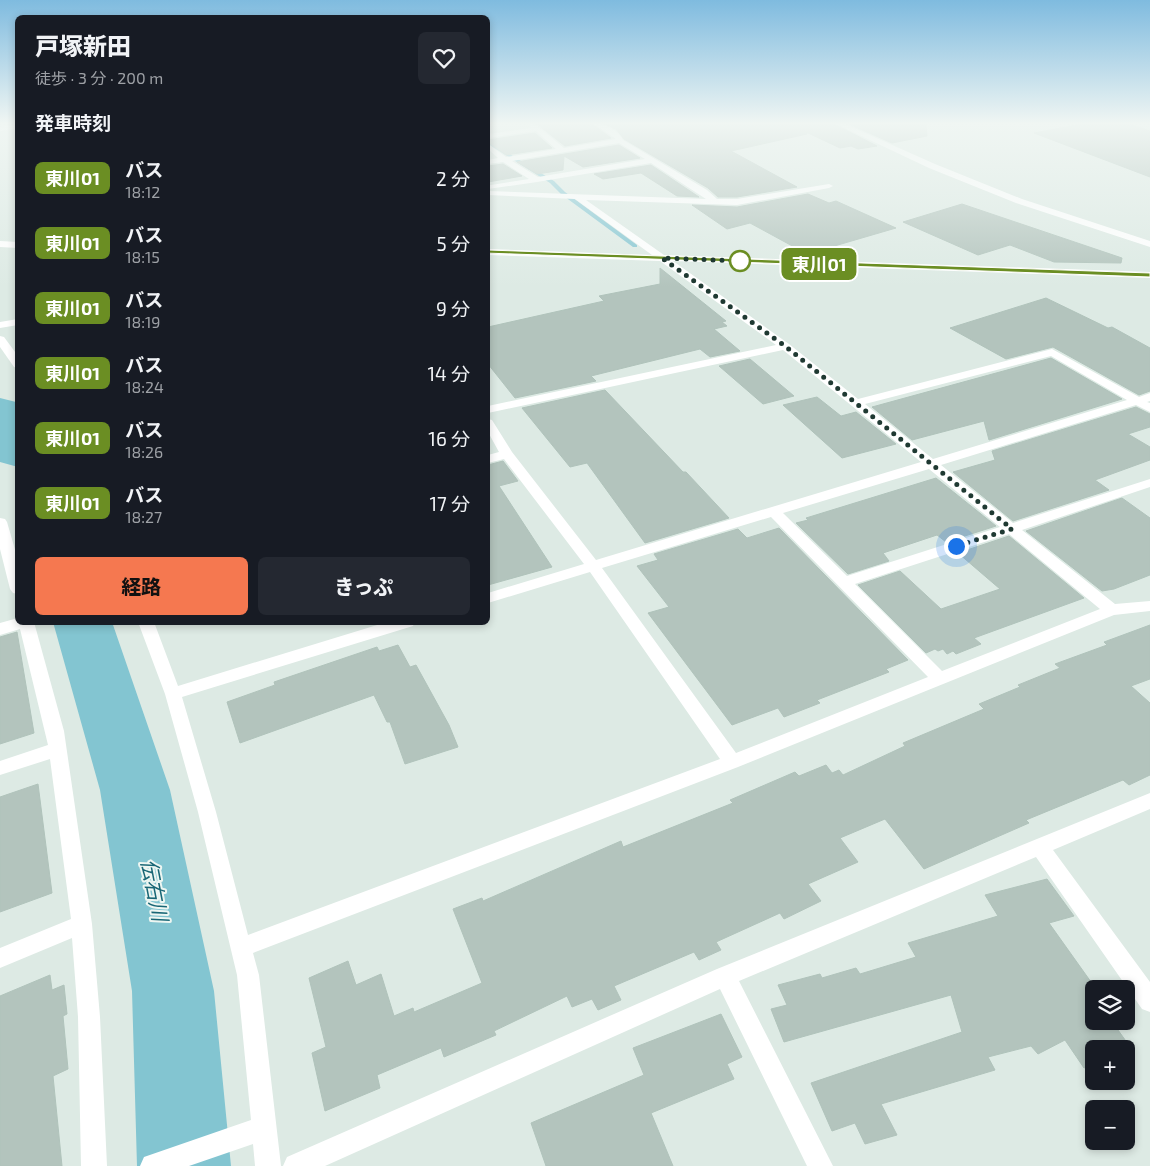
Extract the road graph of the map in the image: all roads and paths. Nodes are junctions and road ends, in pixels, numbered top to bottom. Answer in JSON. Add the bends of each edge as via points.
{"nodes":[{"id":1,"x":546,"y":178,"type":"edge"},
{"id":2,"x":682,"y":178,"type":"edge"},
{"id":3,"x":963,"y":178,"type":"edge"},
{"id":4,"x":537,"y":180,"type":"joint"},
{"id":5,"x":829,"y":186,"type":"dead end"},
{"id":6,"x":490,"y":188,"type":"edge"},
{"id":7,"x":490,"y":193,"type":"edge"},
{"id":8,"x":577,"y":197,"type":"junction"},
{"id":9,"x":714,"y":201,"type":"junction"},
{"id":10,"x":0,"y":236,"type":"edge"},
{"id":11,"x":15,"y":236,"type":"edge"},
{"id":12,"x":0,"y":244,"type":"edge"},
{"id":13,"x":1150,"y":244,"type":"edge"},
{"id":14,"x":15,"y":245,"type":"edge"},
{"id":15,"x":490,"y":252,"type":"edge"},
{"id":16,"x":662,"y":258,"type":"junction"},
{"id":17,"x":490,"y":262,"type":"edge"},
{"id":18,"x":678,"y":268,"type":"junction"},
{"id":19,"x":1150,"y":275,"type":"edge"},
{"id":20,"x":1150,"y":284,"type":"edge"},
{"id":21,"x":15,"y":322,"type":"edge"},
{"id":22,"x":0,"y":325,"type":"edge"},
{"id":23,"x":0,"y":339,"type":"edge"},
{"id":24,"x":785,"y":346,"type":"junction"},
{"id":25,"x":15,"y":361,"type":"edge"},
{"id":26,"x":1150,"y":397,"type":"edge"},
{"id":27,"x":1137,"y":400,"type":"junction"},
{"id":28,"x":855,"y":403,"type":"junction"},
{"id":29,"x":1150,"y":408,"type":"edge"},
{"id":30,"x":490,"y":410,"type":"edge"},
{"id":31,"x":490,"y":426,"type":"edge"},
{"id":32,"x":507,"y":454,"type":"junction"},
{"id":33,"x":490,"y":458,"type":"edge"},
{"id":34,"x":929,"y":463,"type":"junction"},
{"id":35,"x":1150,"y":482,"type":"edge"},
{"id":36,"x":773,"y":511,"type":"junction"},
{"id":37,"x":0,"y":522,"type":"edge"},
{"id":38,"x":1012,"y":529,"type":"junction"},
{"id":39,"x":593,"y":566,"type":"junction"},
{"id":40,"x":15,"y":578,"type":"edge"},
{"id":41,"x":846,"y":582,"type":"junction"},
{"id":42,"x":490,"y":597,"type":"edge"},
{"id":43,"x":1150,"y":605,"type":"edge"},
{"id":44,"x":1112,"y":610,"type":"junction"},
{"id":45,"x":15,"y":625,"type":"edge"},
{"id":46,"x":26,"y":625,"type":"edge"},
{"id":47,"x":147,"y":625,"type":"edge"},
{"id":48,"x":398,"y":625,"type":"edge"},
{"id":49,"x":0,"y":629,"type":"edge"},
{"id":50,"x":940,"y":679,"type":"junction"},
{"id":51,"x":173,"y":694,"type":"junction"},
{"id":52,"x":57,"y":749,"type":"junction"},
{"id":53,"x":732,"y":762,"type":"junction"},
{"id":54,"x":0,"y":768,"type":"edge"},
{"id":55,"x":1150,"y":801,"type":"edge"},
{"id":56,"x":1039,"y":846,"type":"junction"},
{"id":57,"x":82,"y":924,"type":"junction"},
{"id":58,"x":241,"y":948,"type":"junction"},
{"id":59,"x":0,"y":958,"type":"edge"},
{"id":60,"x":725,"y":976,"type":"junction"},
{"id":61,"x":1150,"y":1001,"type":"edge"},
{"id":62,"x":264,"y":1128,"type":"junction"},
{"id":63,"x":94,"y":1166,"type":"edge"},
{"id":64,"x":153,"y":1166,"type":"edge"},
{"id":65,"x":268,"y":1166,"type":"edge"},
{"id":66,"x":296,"y":1166,"type":"edge"},
{"id":67,"x":820,"y":1166,"type":"edge"}],
"edges":[{"from":1,"to":4,"type":"street"},
{"from":2,"to":9,"type":"street"},
{"from":3,"to":13,"type":"street","via":[[1019,201]]},
{"from":4,"to":6,"type":"street"},
{"from":5,"to":9,"type":"street","via":[[737,202]]},
{"from":7,"to":8,"type":"street"},
{"from":8,"to":9,"type":"street"},
{"from":8,"to":16,"type":"street"},
{"from":10,"to":11,"type":"street"},
{"from":12,"to":14,"type":"street"},
{"from":15,"to":16,"type":"street"},
{"from":16,"to":18,"type":"street"},
{"from":16,"to":19,"type":"street"},
{"from":17,"to":18,"type":"street"},
{"from":18,"to":20,"type":"street"},
{"from":18,"to":24,"type":"street"},
{"from":21,"to":22,"type":"street"},
{"from":23,"to":25,"type":"street"},
{"from":24,"to":28,"type":"street"},
{"from":24,"to":30,"type":"street"},
{"from":26,"to":27,"type":"street"},
{"from":27,"to":28,"type":"street","via":[[1052,352]]},
{"from":27,"to":29,"type":"street"},
{"from":27,"to":34,"type":"street"},
{"from":28,"to":34,"type":"street"},
{"from":31,"to":32,"type":"street"},
{"from":32,"to":33,"type":"street"},
{"from":32,"to":39,"type":"street"},
{"from":34,"to":36,"type":"street"},
{"from":34,"to":38,"type":"street"},
{"from":35,"to":38,"type":"street"},
{"from":36,"to":39,"type":"street"},
{"from":36,"to":41,"type":"street"},
{"from":37,"to":40,"type":"street"},
{"from":38,"to":41,"type":"street"},
{"from":38,"to":44,"type":"street"},
{"from":39,"to":42,"type":"street"},
{"from":39,"to":53,"type":"street"},
{"from":41,"to":50,"type":"street"},
{"from":43,"to":44,"type":"street"},
{"from":44,"to":50,"type":"street"},
{"from":45,"to":49,"type":"street"},
{"from":46,"to":52,"type":"street"},
{"from":47,"to":51,"type":"street"},
{"from":48,"to":51,"type":"street"},
{"from":50,"to":53,"type":"street"},
{"from":51,"to":58,"type":"street"},
{"from":52,"to":54,"type":"street"},
{"from":52,"to":57,"type":"street"},
{"from":53,"to":58,"type":"street"},
{"from":55,"to":56,"type":"street"},
{"from":56,"to":60,"type":"street"},
{"from":56,"to":61,"type":"street"},
{"from":57,"to":59,"type":"street"},
{"from":57,"to":63,"type":"street"},
{"from":58,"to":62,"type":"street","via":[[248,975]]},
{"from":60,"to":66,"type":"street"},
{"from":60,"to":67,"type":"street"},
{"from":62,"to":64,"type":"street"},
{"from":62,"to":65,"type":"street"}]}
